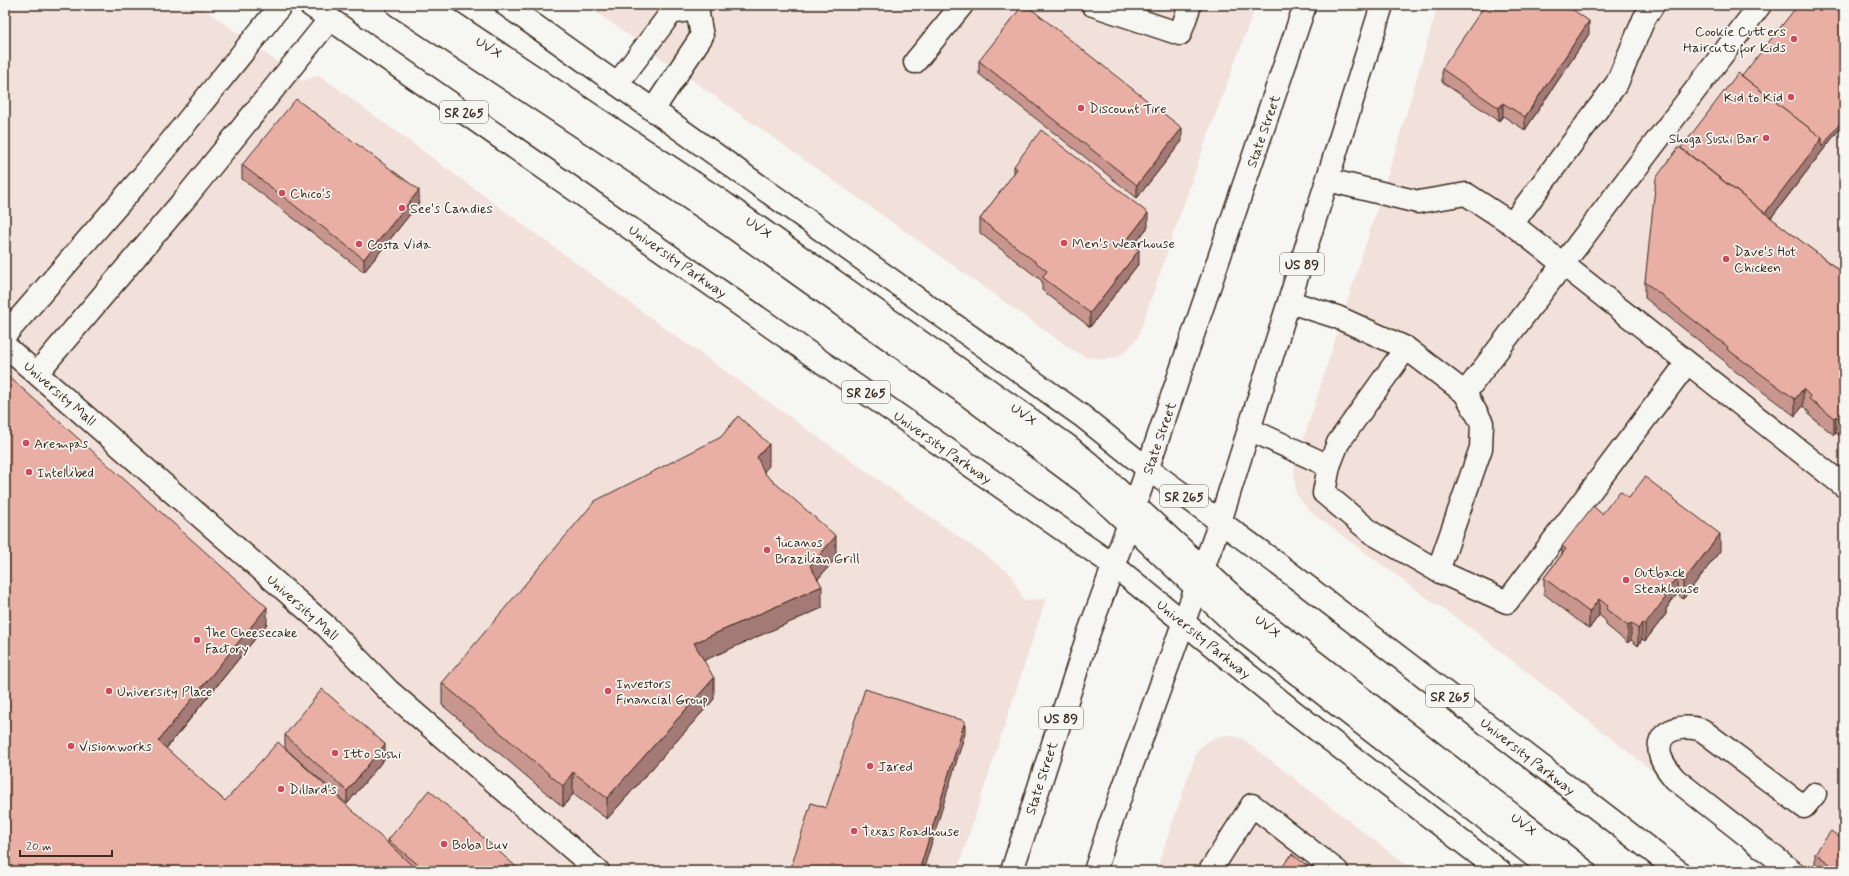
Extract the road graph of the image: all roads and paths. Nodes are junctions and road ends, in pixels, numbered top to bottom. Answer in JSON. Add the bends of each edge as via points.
{"nodes":[{"id":1,"x":281,"y":5,"type":"edge"},
{"id":2,"x":310,"y":5,"type":"edge"},
{"id":3,"x":397,"y":5,"type":"edge"},
{"id":4,"x":426,"y":5,"type":"edge"},
{"id":5,"x":506,"y":5,"type":"edge"},
{"id":6,"x":962,"y":5,"type":"edge"},
{"id":7,"x":1092,"y":5,"type":"edge"},
{"id":8,"x":1190,"y":5,"type":"edge"},
{"id":9,"x":1305,"y":5,"type":"edge"},
{"id":10,"x":1382,"y":5,"type":"edge"},
{"id":11,"x":1654,"y":5,"type":"edge"},
{"id":12,"x":1760,"y":5,"type":"edge"},
{"id":13,"x":699,"y":7,"type":"edge"},
{"id":14,"x":330,"y":19,"type":"junction"},
{"id":15,"x":915,"y":62,"type":"dead end"},
{"id":16,"x":617,"y":84,"type":"junction"},
{"id":17,"x":653,"y":110,"type":"junction"},
{"id":18,"x":1328,"y":180,"type":"junction"},
{"id":19,"x":1512,"y":224,"type":"junction"},
{"id":20,"x":1563,"y":264,"type":"junction"},
{"id":21,"x":1290,"y":302,"type":"junction"},
{"id":22,"x":5,"y":335,"type":"edge"},
{"id":23,"x":5,"y":346,"type":"edge"},
{"id":24,"x":1406,"y":348,"type":"junction"},
{"id":25,"x":1687,"y":363,"type":"junction"},
{"id":26,"x":37,"y":373,"type":"junction"},
{"id":27,"x":1465,"y":393,"type":"junction"},
{"id":28,"x":1249,"y":429,"type":"junction"},
{"id":29,"x":1329,"y":466,"type":"junction"},
{"id":30,"x":1148,"y":469,"type":"junction"},
{"id":31,"x":1844,"y":486,"type":"edge"},
{"id":32,"x":1132,"y":516,"type":"junction"},
{"id":33,"x":1220,"y":522,"type":"junction"},
{"id":34,"x":1113,"y":565,"type":"junction"},
{"id":35,"x":1204,"y":568,"type":"junction"},
{"id":36,"x":1438,"y":571,"type":"junction"},
{"id":37,"x":1196,"y":589,"type":"junction"},
{"id":38,"x":1184,"y":623,"type":"junction"},
{"id":39,"x":1815,"y":794,"type":"dead end"},
{"id":40,"x":598,"y":871,"type":"edge"},
{"id":41,"x":1012,"y":871,"type":"edge"},
{"id":42,"x":1095,"y":871,"type":"edge"},
{"id":43,"x":1210,"y":871,"type":"edge"},
{"id":44,"x":1338,"y":871,"type":"edge"},
{"id":45,"x":1500,"y":871,"type":"edge"},
{"id":46,"x":1553,"y":871,"type":"edge"},
{"id":47,"x":1585,"y":871,"type":"edge"},
{"id":48,"x":1678,"y":871,"type":"edge"},
{"id":49,"x":1792,"y":871,"type":"edge"}],
"edges":[{"from":1,"to":22,"type":"main road","via":[[143,176]]},
{"from":2,"to":14,"type":"main road","name":"University Parkway","number":"SR 265"},
{"from":3,"to":32,"type":"main road","via":[[724,221]]},
{"from":4,"to":32,"type":"main road","name":"UVX","via":[[722,201],[1016,408],[1090,464]]},
{"from":5,"to":16,"type":"main road","name":"University Parkway","number":"SR 265"},
{"from":6,"to":15,"type":"main road"},
{"from":7,"to":8,"type":"main road","via":[[1180,34]]},
{"from":9,"to":30,"type":"main road","name":"State Street","number":"US 89"},
{"from":10,"to":18,"type":"main road","number":"US 89"},
{"from":11,"to":19,"type":"main road","via":[[1644,19],[1616,83]]},
{"from":12,"to":20,"type":"main road"},
{"from":13,"to":16,"type":"main road","via":[[671,13]]},
{"from":13,"to":17,"type":"main road","via":[[702,36]]},
{"from":14,"to":26,"type":"main road","via":[[183,201]]},
{"from":14,"to":34,"type":"main road","name":"University Parkway","number":"SR 265"},
{"from":16,"to":17,"type":"main road","name":"University Parkway","number":"SR 265"},
{"from":17,"to":30,"type":"main road","name":"University Parkway","number":"SR 265","via":[[1082,416]]},
{"from":18,"to":19,"type":"main road","via":[[1418,202],[1466,194]]},
{"from":18,"to":21,"type":"main road","number":"US 89"},
{"from":19,"to":20,"type":"main road"},
{"from":20,"to":25,"type":"main road"},
{"from":20,"to":27,"type":"main road"},
{"from":21,"to":24,"type":"main road","via":[[1337,317]]},
{"from":21,"to":28,"type":"main road","number":"US 89"},
{"from":23,"to":26,"type":"main road","name":"University Mall"},
{"from":24,"to":27,"type":"main road"},
{"from":24,"to":29,"type":"main road","via":[[1338,443]]},
{"from":25,"to":31,"type":"main road"},
{"from":25,"to":36,"type":"main road","via":[[1507,602]]},
{"from":26,"to":40,"type":"main road","name":"University Mall","via":[[327,627],[388,690]]},
{"from":27,"to":36,"type":"main road","via":[[1482,423],[1481,448]]},
{"from":28,"to":29,"type":"main road"},
{"from":28,"to":33,"type":"main road","number":"US 89"},
{"from":29,"to":36,"type":"main road","via":[[1324,493],[1372,534]]},
{"from":30,"to":32,"type":"main road","name":"State Street","number":"US 89"},
{"from":30,"to":33,"type":"main road","name":"University Parkway","number":"SR 265"},
{"from":32,"to":34,"type":"main road","name":"State Street","number":"US 89"},
{"from":32,"to":35,"type":"main road","name":"UVX"},
{"from":32,"to":37,"type":"main road"},
{"from":33,"to":35,"type":"main road","number":"US 89"},
{"from":33,"to":48,"type":"main road","name":"University Parkway","number":"SR 265"},
{"from":34,"to":38,"type":"main road","name":"University Parkway","number":"SR 265"},
{"from":34,"to":41,"type":"main road","name":"State Street","number":"US 89"},
{"from":35,"to":37,"type":"main road","number":"US 89"},
{"from":35,"to":47,"type":"main road","name":"UVX","via":[[1249,611]]},
{"from":37,"to":38,"type":"main road","number":"US 89"},
{"from":37,"to":46,"type":"main road","via":[[1243,632]]},
{"from":38,"to":42,"type":"main road","number":"US 89","via":[[1111,820]]},
{"from":38,"to":45,"type":"main road","name":"University Parkway","number":"SR 265","via":[[1294,712]]},
{"from":39,"to":49,"type":"main road","via":[[1804,807],[1702,730],[1693,726],[1666,733],[1660,744],[1666,768],[1675,779]]},
{"from":43,"to":44,"type":"main road","via":[[1252,805]]}]}
